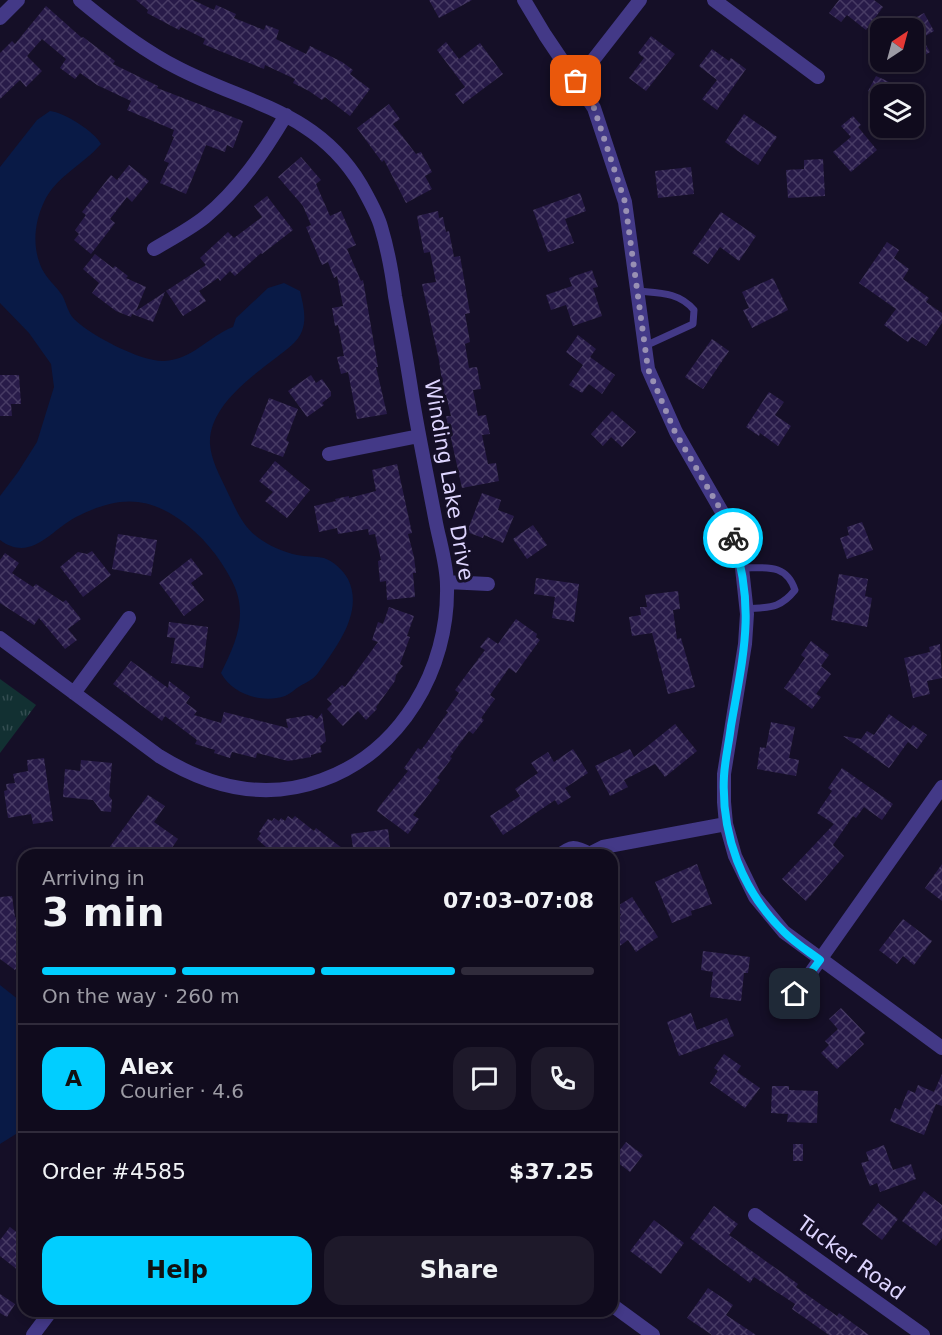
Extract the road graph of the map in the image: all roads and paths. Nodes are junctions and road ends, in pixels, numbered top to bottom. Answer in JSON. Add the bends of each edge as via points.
{"nodes":[{"id":1,"x":18,"y":0,"type":"edge"},
{"id":2,"x":80,"y":0,"type":"edge"},
{"id":3,"x":524,"y":0,"type":"edge"},
{"id":4,"x":640,"y":0,"type":"edge"},
{"id":5,"x":714,"y":0,"type":"edge"},
{"id":6,"x":0,"y":18,"type":"edge"},
{"id":7,"x":818,"y":77,"type":"dead end"},
{"id":8,"x":576,"y":81,"type":"junction"},
{"id":9,"x":286,"y":115,"type":"junction"},
{"id":10,"x":154,"y":249,"type":"dead end"},
{"id":11,"x":637,"y":291,"type":"junction"},
{"id":12,"x":645,"y":346,"type":"junction"},
{"id":13,"x":419,"y":436,"type":"junction"},
{"id":14,"x":328,"y":454,"type":"dead end"},
{"id":15,"x":742,"y":568,"type":"junction"},
{"id":16,"x":447,"y":582,"type":"junction"},
{"id":17,"x":488,"y":584,"type":"dead end"},
{"id":18,"x":747,"y":609,"type":"junction"},
{"id":19,"x":129,"y":618,"type":"dead end"},
{"id":20,"x":0,"y":638,"type":"edge"},
{"id":21,"x":74,"y":693,"type":"junction"},
{"id":22,"x":942,"y":787,"type":"edge"},
{"id":23,"x":726,"y":824,"type":"junction"},
{"id":24,"x":562,"y":849,"type":"edge"},
{"id":25,"x":586,"y":849,"type":"edge"},
{"id":26,"x":600,"y":849,"type":"edge"},
{"id":27,"x":820,"y":960,"type":"junction"},
{"id":28,"x":783,"y":1011,"type":"dead end"},
{"id":29,"x":942,"y":1048,"type":"edge"},
{"id":30,"x":755,"y":1215,"type":"dead end"},
{"id":31,"x":618,"y":1309,"type":"edge"},
{"id":32,"x":46,"y":1317,"type":"edge"},
{"id":33,"x":33,"y":1335,"type":"edge"},
{"id":34,"x":653,"y":1335,"type":"edge"},
{"id":35,"x":923,"y":1335,"type":"edge"}],
"edges":[{"from":1,"to":6,"type":"street"},
{"from":2,"to":9,"type":"street","name":"Winding Lake Drive","via":[[144,49],[175,67]]},
{"from":3,"to":8,"type":"street"},
{"from":4,"to":8,"type":"street"},
{"from":5,"to":7,"type":"street"},
{"from":8,"to":11,"type":"street","via":[[594,108],[625,202]]},
{"from":9,"to":10,"type":"street","via":[[255,164],[231,192],[204,217]]},
{"from":9,"to":13,"type":"street","name":"Winding Lake Drive","via":[[325,141],[345,163],[381,225]]},
{"from":11,"to":12,"type":"street"},
{"from":11,"to":12,"type":"lane","via":[[667,293],[686,300],[694,310],[693,324]]},
{"from":12,"to":15,"type":"street","via":[[648,369],[675,432],[722,512]]},
{"from":13,"to":14,"type":"street"},
{"from":13,"to":16,"type":"street","name":"Winding Lake Drive"},
{"from":15,"to":18,"type":"street"},
{"from":15,"to":18,"type":"lane","via":[[782,570],[791,578],[795,590],[773,607]]},
{"from":16,"to":17,"type":"street"},
{"from":16,"to":21,"type":"street","name":"Winding Lake Drive","via":[[439,650],[410,712],[374,752],[313,783],[268,790],[245,789],[200,778],[159,756]]},
{"from":18,"to":23,"type":"street","via":[[746,644],[724,774]]},
{"from":19,"to":21,"type":"street"},
{"from":20,"to":21,"type":"street","name":"Winding Lake Drive"},
{"from":22,"to":27,"type":"street"},
{"from":23,"to":26,"type":"street"},
{"from":23,"to":27,"type":"street","via":[[735,856],[755,897],[784,932]]},
{"from":24,"to":25,"type":"lane","via":[[578,843]]},
{"from":27,"to":28,"type":"street"},
{"from":27,"to":29,"type":"street"},
{"from":30,"to":35,"type":"street","name":"Tucker Road"},
{"from":31,"to":34,"type":"street"},
{"from":32,"to":33,"type":"street"}]}
